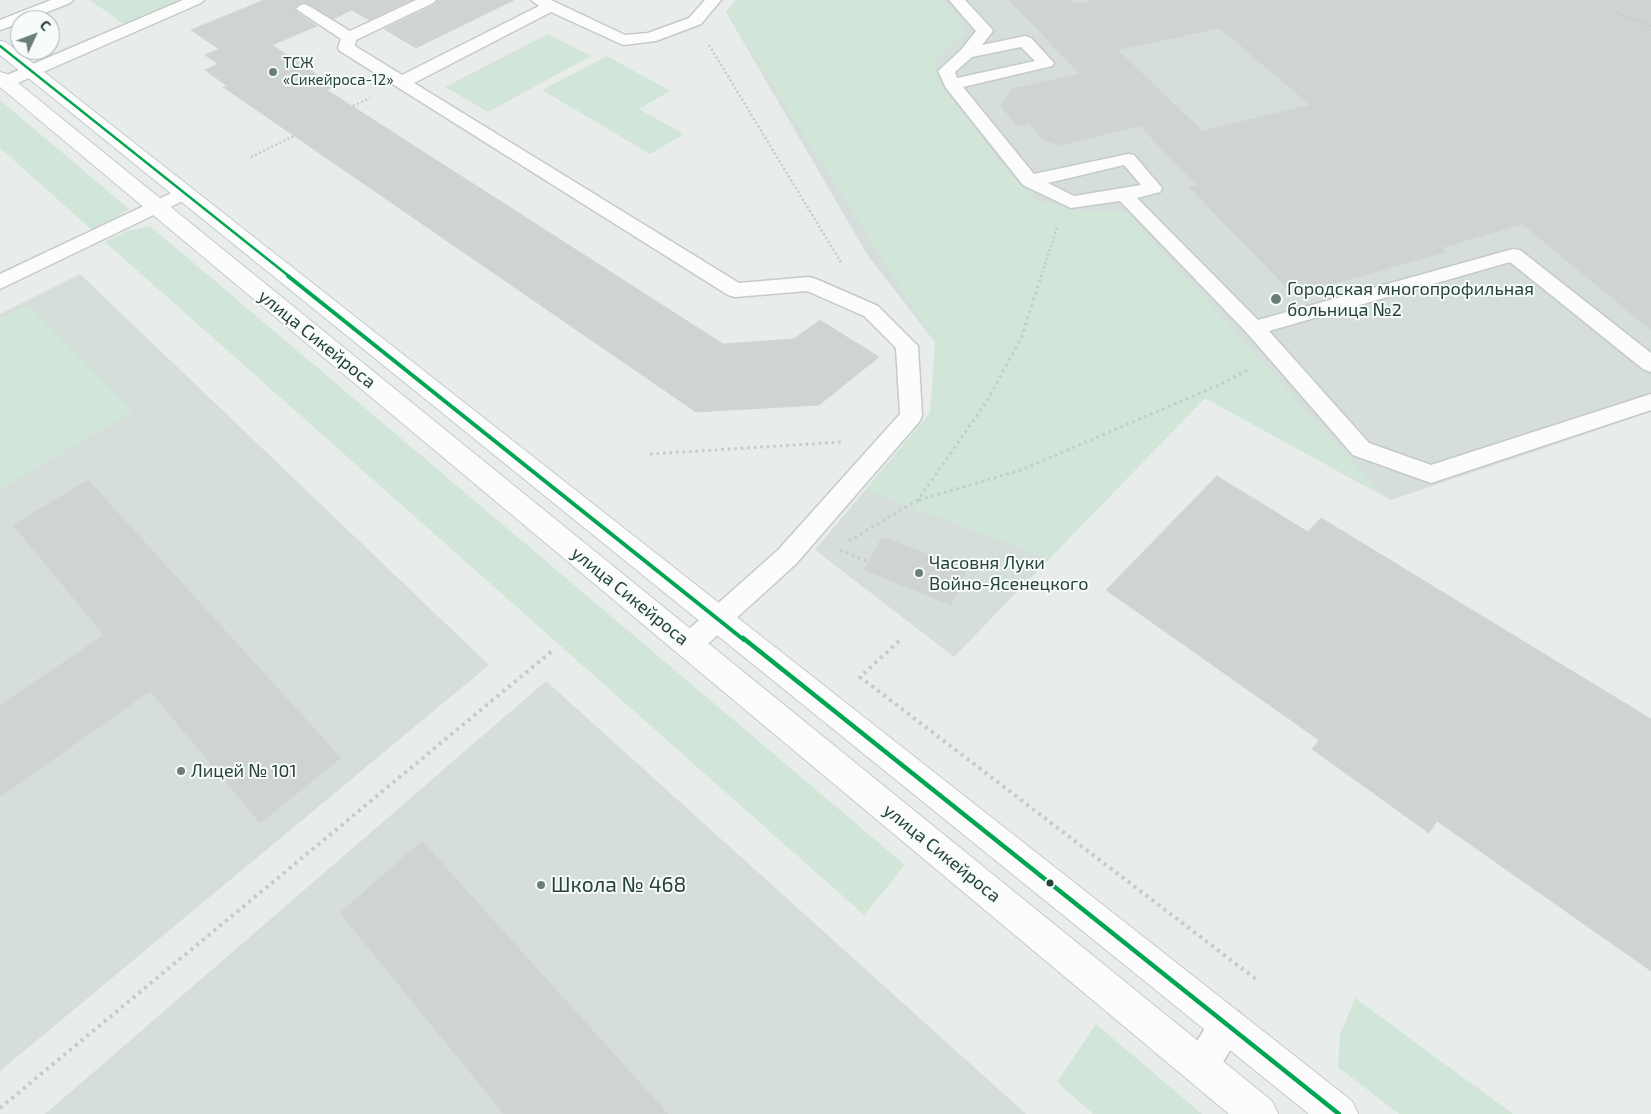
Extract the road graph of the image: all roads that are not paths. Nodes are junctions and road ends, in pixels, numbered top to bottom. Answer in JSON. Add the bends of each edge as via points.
{"nodes":[{"id":1,"x":65,"y":0,"type":"edge"},
{"id":2,"x":196,"y":0,"type":"edge"},
{"id":3,"x":428,"y":0,"type":"edge"},
{"id":4,"x":713,"y":0,"type":"edge"},
{"id":5,"x":957,"y":0,"type":"edge"},
{"id":6,"x":545,"y":3,"type":"edge"},
{"id":7,"x":304,"y":8,"type":"dead end"},
{"id":8,"x":0,"y":25,"type":"edge"},
{"id":9,"x":349,"y":37,"type":"junction"},
{"id":10,"x":0,"y":46,"type":"edge"},
{"id":11,"x":967,"y":53,"type":"junction"},
{"id":12,"x":31,"y":70,"type":"junction"},
{"id":13,"x":2,"y":80,"type":"edge"},
{"id":14,"x":402,"y":82,"type":"junction"},
{"id":15,"x":952,"y":84,"type":"junction"},
{"id":16,"x":1030,"y":182,"type":"junction"},
{"id":17,"x":184,"y":193,"type":"junction"},
{"id":18,"x":1124,"y":196,"type":"junction"},
{"id":19,"x":156,"y":206,"type":"junction"},
{"id":20,"x":0,"y":282,"type":"edge"},
{"id":21,"x":1254,"y":328,"type":"junction"},
{"id":22,"x":1651,"y":364,"type":"edge"},
{"id":23,"x":1651,"y":402,"type":"edge"},
{"id":24,"x":718,"y":618,"type":"junction"},
{"id":25,"x":689,"y":645,"type":"junction"},
{"id":26,"x":1226,"y":1024,"type":"junction"},
{"id":27,"x":1201,"y":1066,"type":"junction"},
{"id":28,"x":1259,"y":1114,"type":"edge"},
{"id":29,"x":1339,"y":1114,"type":"edge"}],
"edges":[{"from":1,"to":8,"type":"lane"},
{"from":2,"to":12,"type":"lane"},
{"from":3,"to":9,"type":"lane"},
{"from":4,"to":6,"type":"lane","via":[[695,21],[650,38],[623,40]]},
{"from":5,"to":11,"type":"lane","via":[[985,31]]},
{"from":6,"to":14,"type":"lane"},
{"from":7,"to":9,"type":"lane"},
{"from":9,"to":14,"type":"lane","via":[[346,48]]},
{"from":10,"to":12,"type":"street","name":"улица Сикейроса"},
{"from":11,"to":15,"type":"lane","via":[[946,71]]},
{"from":11,"to":15,"type":"lane","via":[[1025,41],[1046,63]]},
{"from":12,"to":13,"type":"lane"},
{"from":12,"to":17,"type":"street","name":"улица Сикейроса"},
{"from":13,"to":19,"type":"street","name":"улица Сикейроса"},
{"from":14,"to":24,"type":"lane","via":[[736,290],[809,284],[871,311],[907,346],[910,416],[787,556]]},
{"from":15,"to":16,"type":"lane"},
{"from":16,"to":18,"type":"lane","via":[[1071,202]]},
{"from":16,"to":18,"type":"lane","via":[[1128,160],[1153,188]]},
{"from":17,"to":19,"type":"lane"},
{"from":17,"to":24,"type":"street","name":"улица Сикейроса"},
{"from":18,"to":21,"type":"lane"},
{"from":19,"to":20,"type":"lane"},
{"from":19,"to":25,"type":"street","name":"улица Сикейроса"},
{"from":21,"to":22,"type":"lane","via":[[1513,255]]},
{"from":21,"to":23,"type":"lane","via":[[1361,449],[1431,474]]},
{"from":24,"to":25,"type":"lane"},
{"from":24,"to":26,"type":"street","name":"улица Сикейроса"},
{"from":25,"to":27,"type":"street","name":"улица Сикейроса"},
{"from":26,"to":27,"type":"lane"},
{"from":26,"to":29,"type":"street","name":"улица Сикейроса"},
{"from":27,"to":28,"type":"street","name":"улица Сикейроса"}]}
